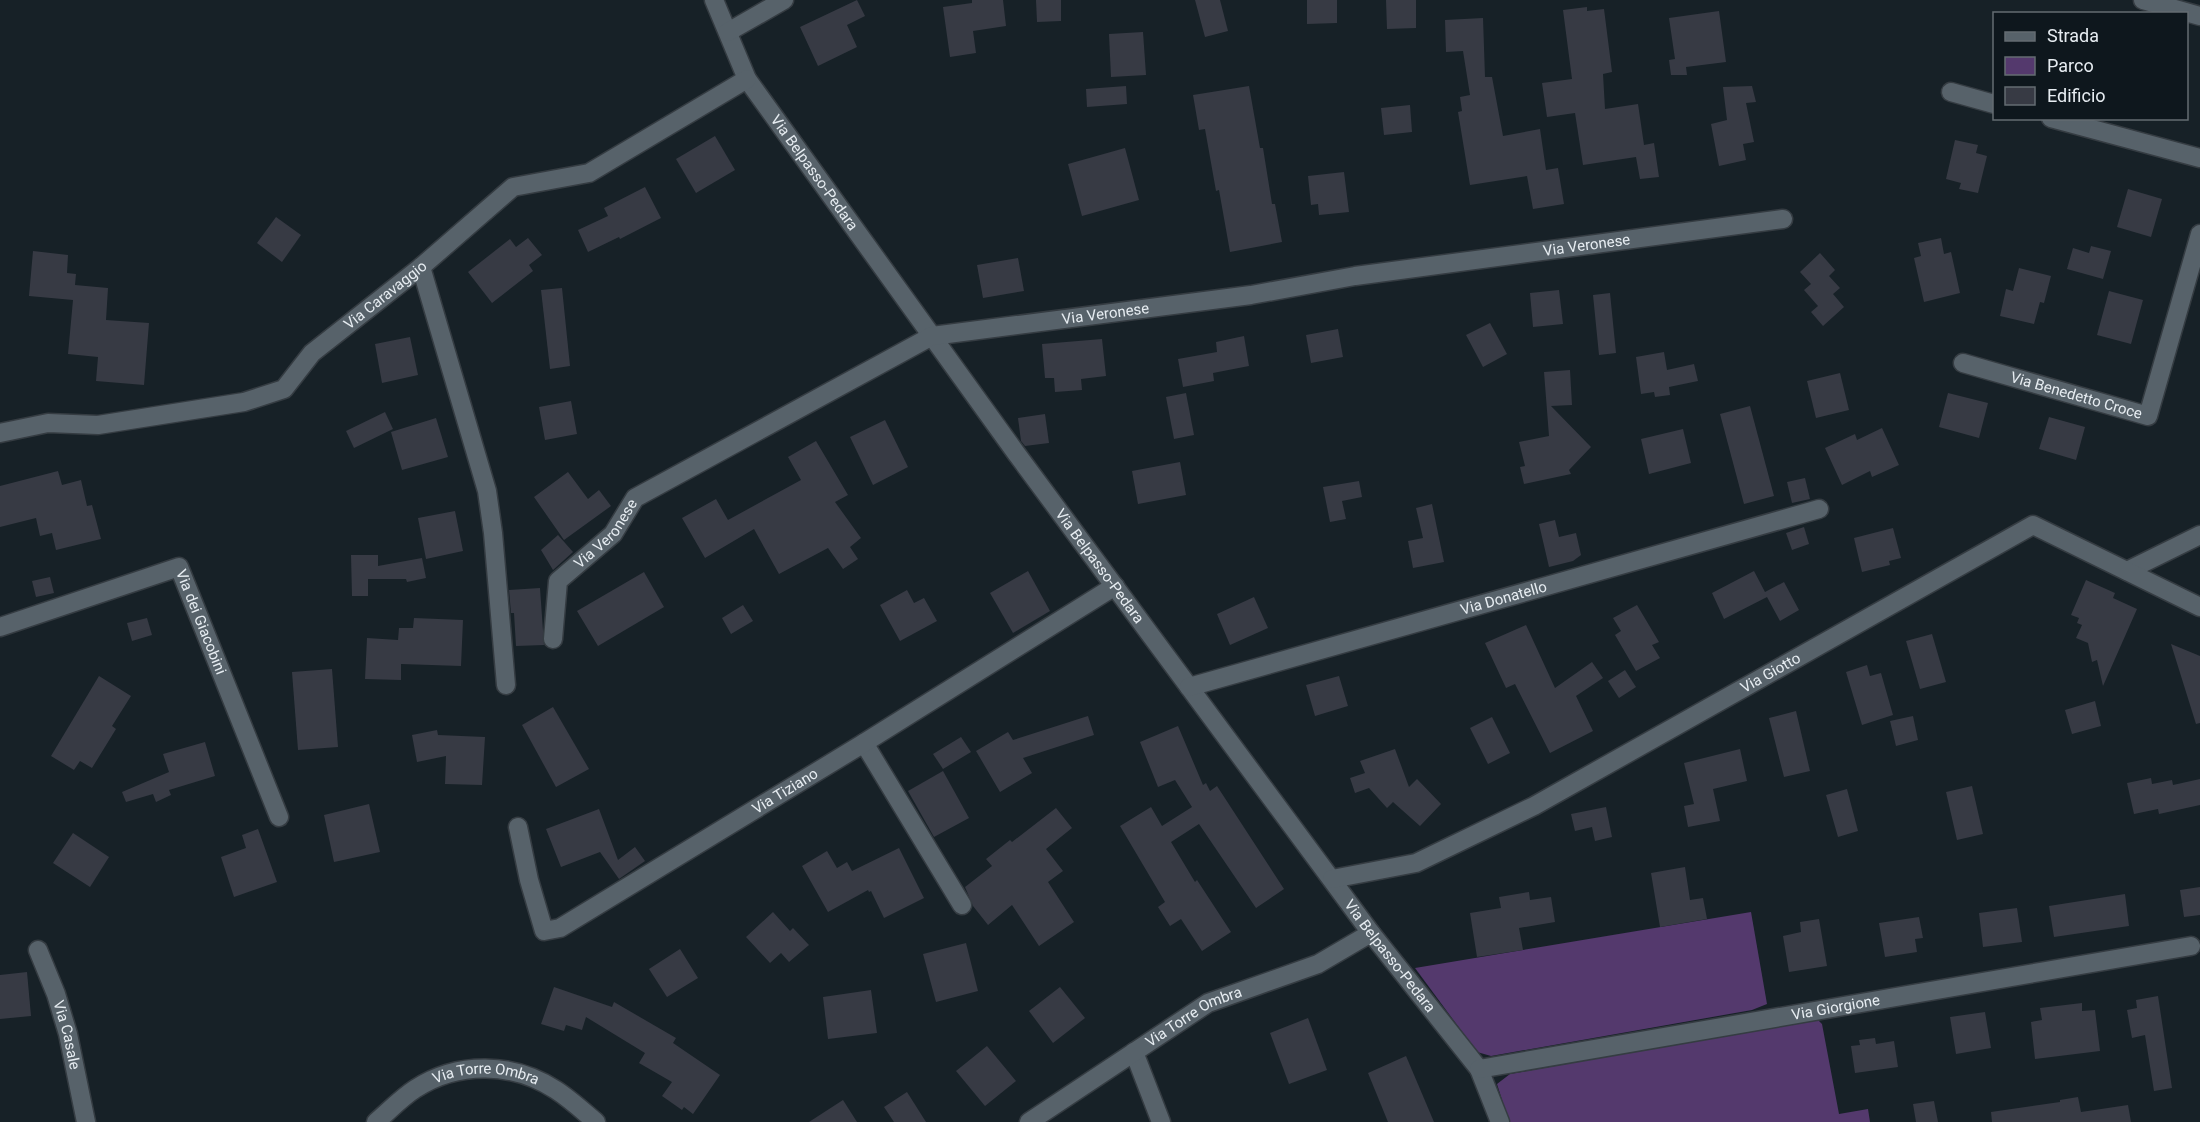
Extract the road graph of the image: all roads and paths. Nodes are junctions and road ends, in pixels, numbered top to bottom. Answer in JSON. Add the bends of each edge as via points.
{"nodes":[{"id":1,"x":714,"y":0,"type":"edge"},
{"id":2,"x":784,"y":0,"type":"edge"},
{"id":3,"x":2143,"y":0,"type":"edge"},
{"id":4,"x":2186,"y":12,"type":"edge"},
{"id":5,"x":728,"y":32,"type":"junction"},
{"id":6,"x":747,"y":79,"type":"junction"},
{"id":7,"x":1952,"y":92,"type":"dead end"},
{"id":8,"x":1993,"y":103,"type":"edge"},
{"id":9,"x":2058,"y":120,"type":"edge"},
{"id":10,"x":2200,"y":158,"type":"edge"},
{"id":11,"x":1783,"y":219,"type":"dead end"},
{"id":12,"x":2200,"y":234,"type":"edge"},
{"id":13,"x":421,"y":267,"type":"junction"},
{"id":14,"x":932,"y":336,"type":"junction"},
{"id":15,"x":1964,"y":363,"type":"dead end"},
{"id":16,"x":0,"y":433,"type":"edge"},
{"id":17,"x":1819,"y":509,"type":"dead end"},
{"id":18,"x":2200,"y":535,"type":"edge"},
{"id":19,"x":2127,"y":571,"type":"junction"},
{"id":20,"x":1115,"y":586,"type":"junction"},
{"id":21,"x":2200,"y":607,"type":"edge"},
{"id":22,"x":0,"y":627,"type":"edge"},
{"id":23,"x":553,"y":639,"type":"dead end"},
{"id":24,"x":506,"y":685,"type":"dead end"},
{"id":25,"x":1190,"y":687,"type":"junction"},
{"id":26,"x":864,"y":743,"type":"junction"},
{"id":27,"x":279,"y":817,"type":"dead end"},
{"id":28,"x":518,"y":827,"type":"dead end"},
{"id":29,"x":1332,"y":879,"type":"junction"},
{"id":30,"x":962,"y":905,"type":"dead end"},
{"id":31,"x":1371,"y":933,"type":"junction"},
{"id":32,"x":2191,"y":946,"type":"dead end"},
{"id":33,"x":38,"y":950,"type":"dead end"},
{"id":34,"x":1134,"y":1052,"type":"junction"},
{"id":35,"x":1479,"y":1069,"type":"junction"},
{"id":36,"x":86,"y":1122,"type":"edge"},
{"id":37,"x":376,"y":1122,"type":"edge"},
{"id":38,"x":596,"y":1122,"type":"edge"},
{"id":39,"x":1029,"y":1122,"type":"edge"},
{"id":40,"x":1161,"y":1122,"type":"edge"},
{"id":41,"x":1500,"y":1122,"type":"edge"}],
"edges":[{"from":1,"to":5,"type":"street","name":"Via Belpasso-Pedara"},
{"from":2,"to":5,"type":"street"},
{"from":3,"to":4,"type":"street"},
{"from":5,"to":6,"type":"street","name":"Via Belpasso-Pedara"},
{"from":6,"to":13,"type":"street","name":"Via Caravaggio","via":[[588,173],[513,187]]},
{"from":6,"to":14,"type":"street","name":"Via Belpasso-Pedara"},
{"from":7,"to":8,"type":"street"},
{"from":9,"to":10,"type":"street"},
{"from":11,"to":14,"type":"street","name":"Via Veronese"},
{"from":12,"to":15,"type":"street","name":"Via Benedetto Croce","via":[[2148,416]]},
{"from":13,"to":16,"type":"street","name":"Via Caravaggio","via":[[312,353],[284,389],[244,402],[98,425],[48,423]]},
{"from":13,"to":24,"type":"street","via":[[487,491]]},
{"from":14,"to":20,"type":"street","name":"Via Belpasso-Pedara"},
{"from":14,"to":23,"type":"street","name":"Via Veronese","via":[[635,498],[613,534],[558,581]]},
{"from":17,"to":25,"type":"street","name":"Via Donatello"},
{"from":18,"to":19,"type":"street"},
{"from":19,"to":21,"type":"street","name":"Via Giotto"},
{"from":19,"to":29,"type":"street","name":"Via Giotto","via":[[2033,525],[1534,806],[1416,863]]},
{"from":20,"to":25,"type":"street","name":"Via Belpasso-Pedara"},
{"from":20,"to":26,"type":"street","name":"Via Tiziano"},
{"from":22,"to":27,"type":"street","name":"Via dei Giacobini","via":[[179,567]]},
{"from":25,"to":29,"type":"street","name":"Via Belpasso-Pedara"},
{"from":26,"to":28,"type":"street","name":"Via Tiziano","via":[[560,928],[544,931]]},
{"from":26,"to":30,"type":"street"},
{"from":29,"to":31,"type":"street","name":"Via Belpasso-Pedara"},
{"from":31,"to":34,"type":"street","name":"Via Torre Ombra","via":[[1318,964],[1208,1003]]},
{"from":31,"to":35,"type":"street","name":"Via Belpasso-Pedara"},
{"from":32,"to":35,"type":"street","name":"Via Giorgione"},
{"from":33,"to":36,"type":"street","name":"Via Casale","via":[[68,1034]]},
{"from":34,"to":39,"type":"street","name":"Via Torre Ombra"},
{"from":34,"to":40,"type":"street"},
{"from":35,"to":41,"type":"street","name":"Via Belpasso-Pedara"},
{"from":37,"to":38,"type":"street","name":"Via Torre Ombra","via":[[414,1089],[459,1070],[484,1067],[533,1078]]}]}
